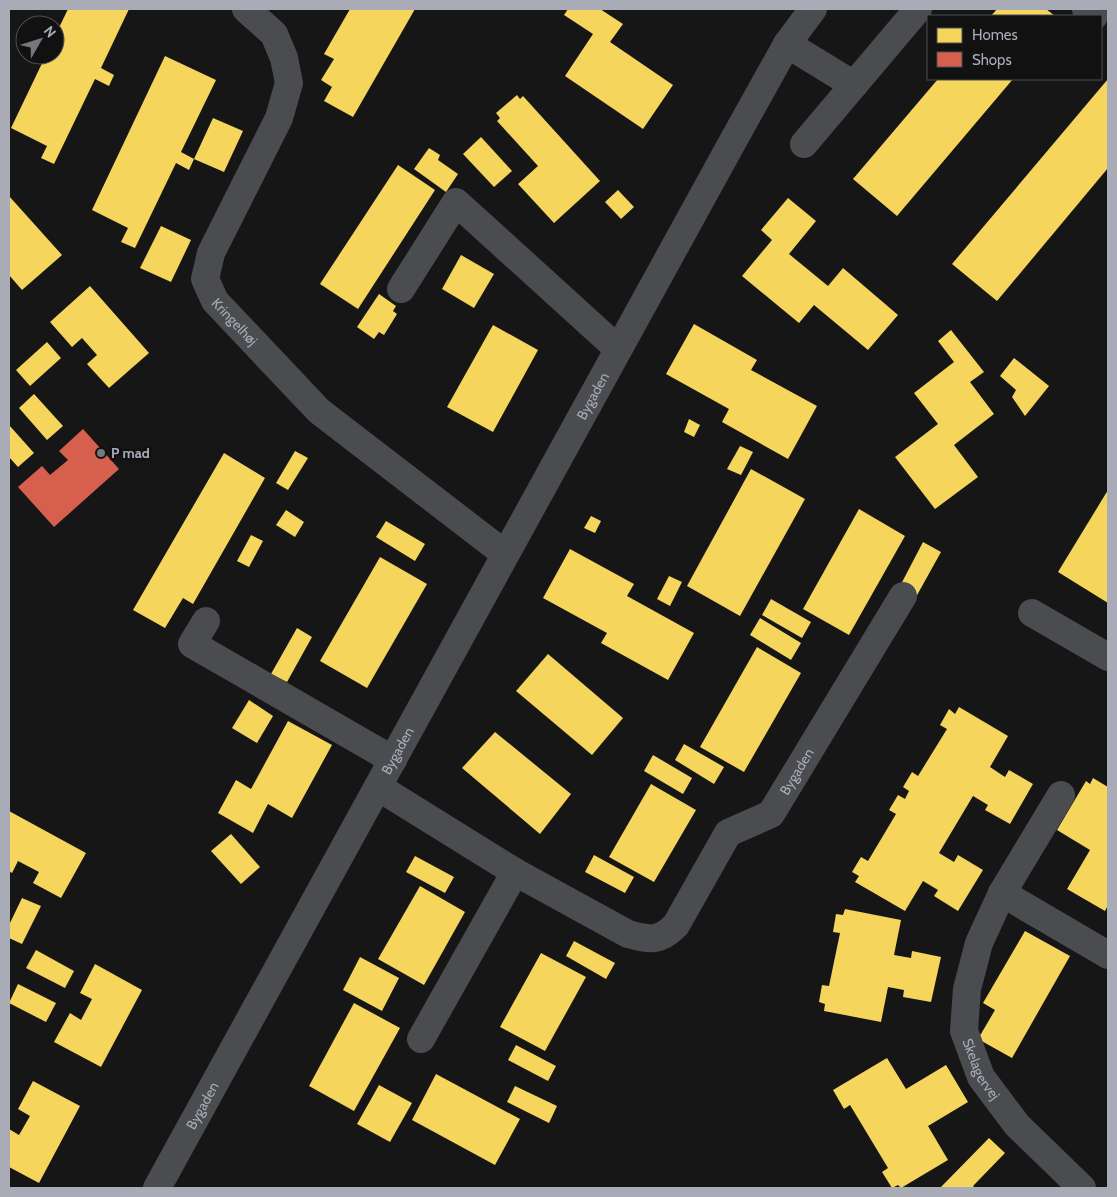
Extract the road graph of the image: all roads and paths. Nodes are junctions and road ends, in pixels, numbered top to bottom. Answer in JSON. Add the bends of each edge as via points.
{"nodes":[{"id":1,"x":246,"y":9,"type":"edge"},
{"id":2,"x":813,"y":9,"type":"edge"},
{"id":3,"x":918,"y":9,"type":"edge"},
{"id":4,"x":787,"y":44,"type":"junction"},
{"id":5,"x":854,"y":85,"type":"junction"},
{"id":6,"x":804,"y":144,"type":"dead end"},
{"id":7,"x":401,"y":289,"type":"dead end"},
{"id":8,"x":618,"y":349,"type":"junction"},
{"id":9,"x":505,"y":554,"type":"junction"},
{"id":10,"x":903,"y":596,"type":"dead end"},
{"id":11,"x":1032,"y":613,"type":"dead end"},
{"id":12,"x":206,"y":621,"type":"dead end"},
{"id":13,"x":1108,"y":657,"type":"edge"},
{"id":14,"x":392,"y":760,"type":"junction"},
{"id":15,"x":378,"y":787,"type":"junction"},
{"id":16,"x":1061,"y":796,"type":"dead end"},
{"id":17,"x":515,"y":872,"type":"junction"},
{"id":18,"x":1002,"y":893,"type":"junction"},
{"id":19,"x":1108,"y":955,"type":"edge"},
{"id":20,"x":420,"y":1039,"type":"dead end"},
{"id":21,"x":157,"y":1188,"type":"edge"},
{"id":22,"x":1082,"y":1188,"type":"edge"}],
"edges":[{"from":1,"to":9,"type":"street","name":"Kringelhøj","via":[[274,34],[284,58],[289,83],[279,118],[211,253],[206,279],[214,301],[319,411]]},
{"from":2,"to":4,"type":"street","name":"Bygaden"},
{"from":3,"to":5,"type":"street"},
{"from":4,"to":5,"type":"street"},
{"from":4,"to":8,"type":"street","name":"Bygaden"},
{"from":5,"to":6,"type":"street"},
{"from":7,"to":8,"type":"street","via":[[456,202]]},
{"from":8,"to":9,"type":"street","name":"Bygaden"},
{"from":9,"to":14,"type":"street","name":"Bygaden"},
{"from":10,"to":17,"type":"street","name":"Bygaden","via":[[771,814],[728,833],[676,925],[664,936],[648,939],[628,934]]},
{"from":11,"to":13,"type":"street"},
{"from":12,"to":14,"type":"street","via":[[192,644]]},
{"from":14,"to":15,"type":"street","name":"Bygaden"},
{"from":15,"to":17,"type":"street","name":"Bygaden"},
{"from":15,"to":21,"type":"street","name":"Bygaden"},
{"from":16,"to":18,"type":"street","name":"Skelagervej"},
{"from":17,"to":20,"type":"street"},
{"from":18,"to":19,"type":"street"},
{"from":18,"to":22,"type":"street","name":"Skelagervej","via":[[979,943],[967,989],[964,1030],[981,1077],[1017,1125]]}]}
